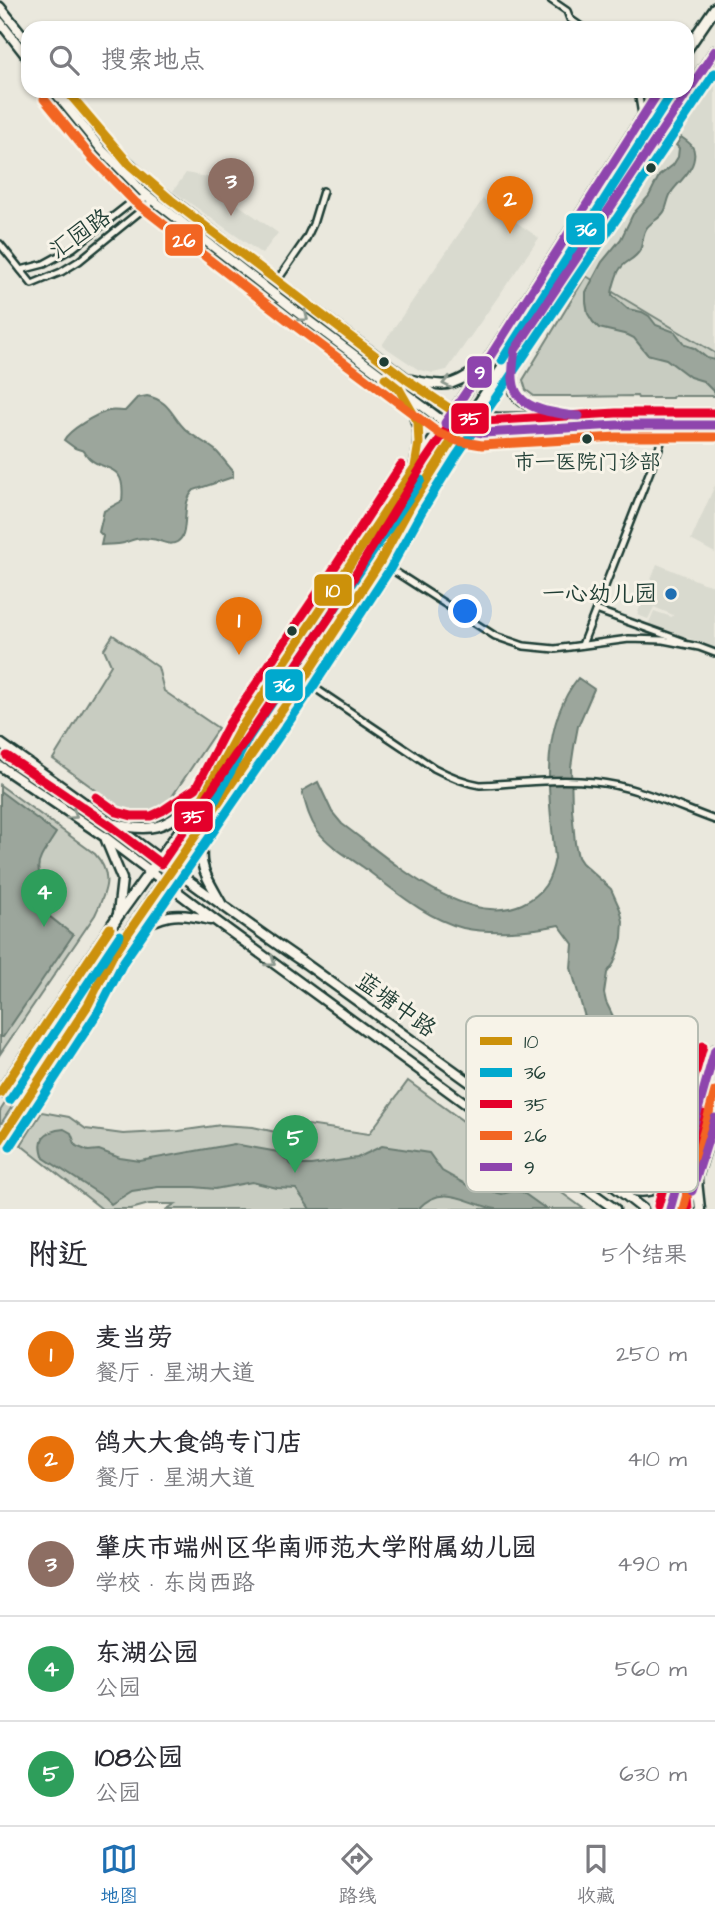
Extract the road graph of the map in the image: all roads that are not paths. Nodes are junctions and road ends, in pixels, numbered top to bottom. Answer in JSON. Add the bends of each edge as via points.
{"nodes":[{"id":1,"x":551,"y":0,"type":"edge"},
{"id":2,"x":0,"y":7,"type":"edge"},
{"id":3,"x":715,"y":8,"type":"edge"},
{"id":4,"x":573,"y":21,"type":"edge"},
{"id":5,"x":0,"y":22,"type":"edge"},
{"id":6,"x":21,"y":33,"type":"edge"},
{"id":7,"x":694,"y":39,"type":"edge"},
{"id":8,"x":21,"y":49,"type":"edge"},
{"id":9,"x":715,"y":51,"type":"edge"},
{"id":10,"x":694,"y":82,"type":"edge"},
{"id":11,"x":60,"y":98,"type":"edge"},
{"id":12,"x":73,"y":98,"type":"edge"},
{"id":13,"x":639,"y":98,"type":"edge"},
{"id":14,"x":655,"y":98,"type":"edge"},
{"id":15,"x":684,"y":98,"type":"edge"},
{"id":16,"x":642,"y":118,"type":"junction"},
{"id":17,"x":323,"y":191,"type":"dead end"},
{"id":18,"x":155,"y":200,"type":"junction"},
{"id":19,"x":0,"y":244,"type":"edge"},
{"id":20,"x":21,"y":270,"type":"junction"},
{"id":21,"x":276,"y":281,"type":"junction"},
{"id":22,"x":515,"y":350,"type":"junction"},
{"id":23,"x":484,"y":366,"type":"junction"},
{"id":24,"x":406,"y":379,"type":"junction"},
{"id":25,"x":399,"y":389,"type":"junction"},
{"id":26,"x":453,"y":411,"type":"junction"},
{"id":27,"x":715,"y":414,"type":"edge"},
{"id":28,"x":667,"y":415,"type":"junction"},
{"id":29,"x":470,"y":416,"type":"junction"},
{"id":30,"x":573,"y":416,"type":"junction"},
{"id":31,"x":445,"y":423,"type":"junction"},
{"id":32,"x":667,"y":425,"type":"junction"},
{"id":33,"x":715,"y":425,"type":"edge"},
{"id":34,"x":461,"y":429,"type":"junction"},
{"id":35,"x":415,"y":467,"type":"junction"},
{"id":36,"x":396,"y":495,"type":"junction"},
{"id":37,"x":411,"y":506,"type":"junction"},
{"id":38,"x":380,"y":562,"type":"junction"},
{"id":39,"x":596,"y":610,"type":"junction"},
{"id":40,"x":582,"y":645,"type":"junction"},
{"id":41,"x":699,"y":647,"type":"junction"},
{"id":42,"x":715,"y":653,"type":"edge"},
{"id":43,"x":303,"y":680,"type":"junction"},
{"id":44,"x":0,"y":743,"type":"edge"},
{"id":45,"x":0,"y":766,"type":"edge"},
{"id":46,"x":205,"y":796,"type":"junction"},
{"id":47,"x":715,"y":820,"type":"edge"},
{"id":48,"x":112,"y":823,"type":"junction"},
{"id":49,"x":205,"y":824,"type":"junction"},
{"id":50,"x":105,"y":837,"type":"junction"},
{"id":51,"x":160,"y":860,"type":"junction"},
{"id":52,"x":172,"y":870,"type":"junction"},
{"id":53,"x":151,"y":872,"type":"junction"},
{"id":54,"x":164,"y":882,"type":"junction"},
{"id":55,"x":222,"y":906,"type":"junction"},
{"id":56,"x":118,"y":916,"type":"junction"},
{"id":57,"x":216,"y":921,"type":"junction"},
{"id":58,"x":128,"y":934,"type":"junction"},
{"id":59,"x":99,"y":945,"type":"junction"},
{"id":60,"x":113,"y":955,"type":"junction"},
{"id":61,"x":306,"y":964,"type":"junction"},
{"id":62,"x":296,"y":980,"type":"junction"},
{"id":63,"x":715,"y":1050,"type":"edge"},
{"id":64,"x":710,"y":1079,"type":"edge"},
{"id":65,"x":466,"y":1080,"type":"edge"},
{"id":66,"x":0,"y":1093,"type":"edge"},
{"id":67,"x":466,"y":1103,"type":"edge"},
{"id":68,"x":698,"y":1115,"type":"edge"},
{"id":69,"x":715,"y":1118,"type":"edge"},
{"id":70,"x":0,"y":1140,"type":"edge"},
{"id":71,"x":710,"y":1151,"type":"edge"},
{"id":72,"x":698,"y":1172,"type":"edge"},
{"id":73,"x":698,"y":1186,"type":"edge"},
{"id":74,"x":590,"y":1192,"type":"edge"},
{"id":75,"x":621,"y":1192,"type":"edge"},
{"id":76,"x":674,"y":1192,"type":"edge"},
{"id":77,"x":692,"y":1192,"type":"edge"},
{"id":78,"x":613,"y":1208,"type":"edge"},
{"id":79,"x":643,"y":1209,"type":"edge"},
{"id":80,"x":670,"y":1209,"type":"edge"},
{"id":81,"x":687,"y":1209,"type":"edge"},
{"id":82,"x":700,"y":1209,"type":"edge"}],
"edges":[{"from":1,"to":4,"type":"street"},
{"from":2,"to":6,"type":"main road"},
{"from":3,"to":7,"type":"main road"},
{"from":5,"to":8,"type":"main road"},
{"from":9,"to":10,"type":"main road"},
{"from":11,"to":18,"type":"main road","via":[[102,150]]},
{"from":12,"to":21,"type":"main road","via":[[130,165]]},
{"from":13,"to":16,"type":"street"},
{"from":14,"to":16,"type":"main road"},
{"from":15,"to":22,"type":"main road"},
{"from":16,"to":23,"type":"main road"},
{"from":17,"to":21,"type":"street","via":[[306,239]]},
{"from":18,"to":20,"type":"street","name":"汇园路","via":[[133,201],[74,248]]},
{"from":18,"to":20,"type":"street","name":"汇园路","via":[[61,272],[32,284]]},
{"from":18,"to":25,"type":"main road","one_way":true},
{"from":19,"to":20,"type":"street"},
{"from":21,"to":24,"type":"main road"},
{"from":22,"to":29,"type":"main road"},
{"from":22,"to":30,"type":"main road","via":[[512,380],[522,402],[536,410]]},
{"from":23,"to":24,"type":"main road","one_way":true,"via":[[454,384]]},
{"from":23,"to":26,"type":"main road"},
{"from":24,"to":26,"type":"main road"},
{"from":25,"to":31,"type":"main road"},
{"from":25,"to":35,"type":"main road","via":[[419,429]]},
{"from":26,"to":29,"type":"main road"},
{"from":26,"to":31,"type":"main road"},
{"from":27,"to":28,"type":"main road"},
{"from":28,"to":30,"type":"main road"},
{"from":28,"to":32,"type":"street"},
{"from":29,"to":30,"type":"main road"},
{"from":29,"to":34,"type":"main road"},
{"from":31,"to":34,"type":"main road"},
{"from":31,"to":35,"type":"main road"},
{"from":32,"to":33,"type":"main road"},
{"from":32,"to":34,"type":"main road","via":[[483,433]]},
{"from":32,"to":39,"type":"street"},
{"from":34,"to":37,"type":"main road"},
{"from":35,"to":36,"type":"main road"},
{"from":36,"to":37,"type":"main road"},
{"from":36,"to":46,"type":"main road","via":[[239,731]]},
{"from":37,"to":38,"type":"main road"},
{"from":38,"to":40,"type":"street","via":[[495,636],[524,646],[555,649]]},
{"from":38,"to":43,"type":"main road"},
{"from":39,"to":40,"type":"street"},
{"from":39,"to":41,"type":"street"},
{"from":40,"to":41,"type":"street","via":[[629,639]]},
{"from":41,"to":42,"type":"street"},
{"from":43,"to":47,"type":"street","via":[[465,783],[595,782]]},
{"from":43,"to":49,"type":"main road"},
{"from":44,"to":48,"type":"main road","name":"蓝塘中路"},
{"from":45,"to":50,"type":"main road","name":"蓝塘中路","one_way":true},
{"from":46,"to":48,"type":"main road","via":[[160,826],[142,829]]},
{"from":46,"to":51,"type":"main road"},
{"from":48,"to":51,"type":"main road","name":"蓝塘中路"},
{"from":49,"to":52,"type":"main road"},
{"from":49,"to":55,"type":"main road","via":[[201,864]]},
{"from":50,"to":53,"type":"main road","name":"蓝塘中路"},
{"from":50,"to":56,"type":"main road","via":[[122,879]]},
{"from":51,"to":52,"type":"main road","name":"蓝塘中路"},
{"from":51,"to":53,"type":"main road"},
{"from":52,"to":54,"type":"main road"},
{"from":52,"to":55,"type":"main road","name":"蓝塘中路"},
{"from":53,"to":54,"type":"main road","name":"蓝塘中路"},
{"from":53,"to":56,"type":"main road"},
{"from":54,"to":57,"type":"main road","name":"蓝塘中路"},
{"from":54,"to":58,"type":"main road"},
{"from":55,"to":61,"type":"main road","name":"蓝塘中路"},
{"from":56,"to":59,"type":"main road"},
{"from":57,"to":58,"type":"main road","via":[[169,915]]},
{"from":57,"to":62,"type":"main road","name":"蓝塘中路","one_way":true},
{"from":58,"to":60,"type":"main road"},
{"from":59,"to":60,"type":"main road"},
{"from":59,"to":66,"type":"main road"},
{"from":60,"to":70,"type":"main road","via":[[88,1005]]},
{"from":61,"to":62,"type":"main road"},
{"from":61,"to":65,"type":"main road","name":"蓝塘中路"},
{"from":62,"to":67,"type":"main road","name":"蓝塘中路"},
{"from":63,"to":64,"type":"main road"},
{"from":64,"to":68,"type":"main road"},
{"from":69,"to":71,"type":"main road"},
{"from":71,"to":72,"type":"main road"},
{"from":73,"to":82,"type":"main road"},
{"from":74,"to":78,"type":"main road","name":"蓝塘中路"},
{"from":75,"to":79,"type":"main road","name":"蓝塘中路"},
{"from":76,"to":80,"type":"main road"},
{"from":77,"to":81,"type":"main road"}]}
